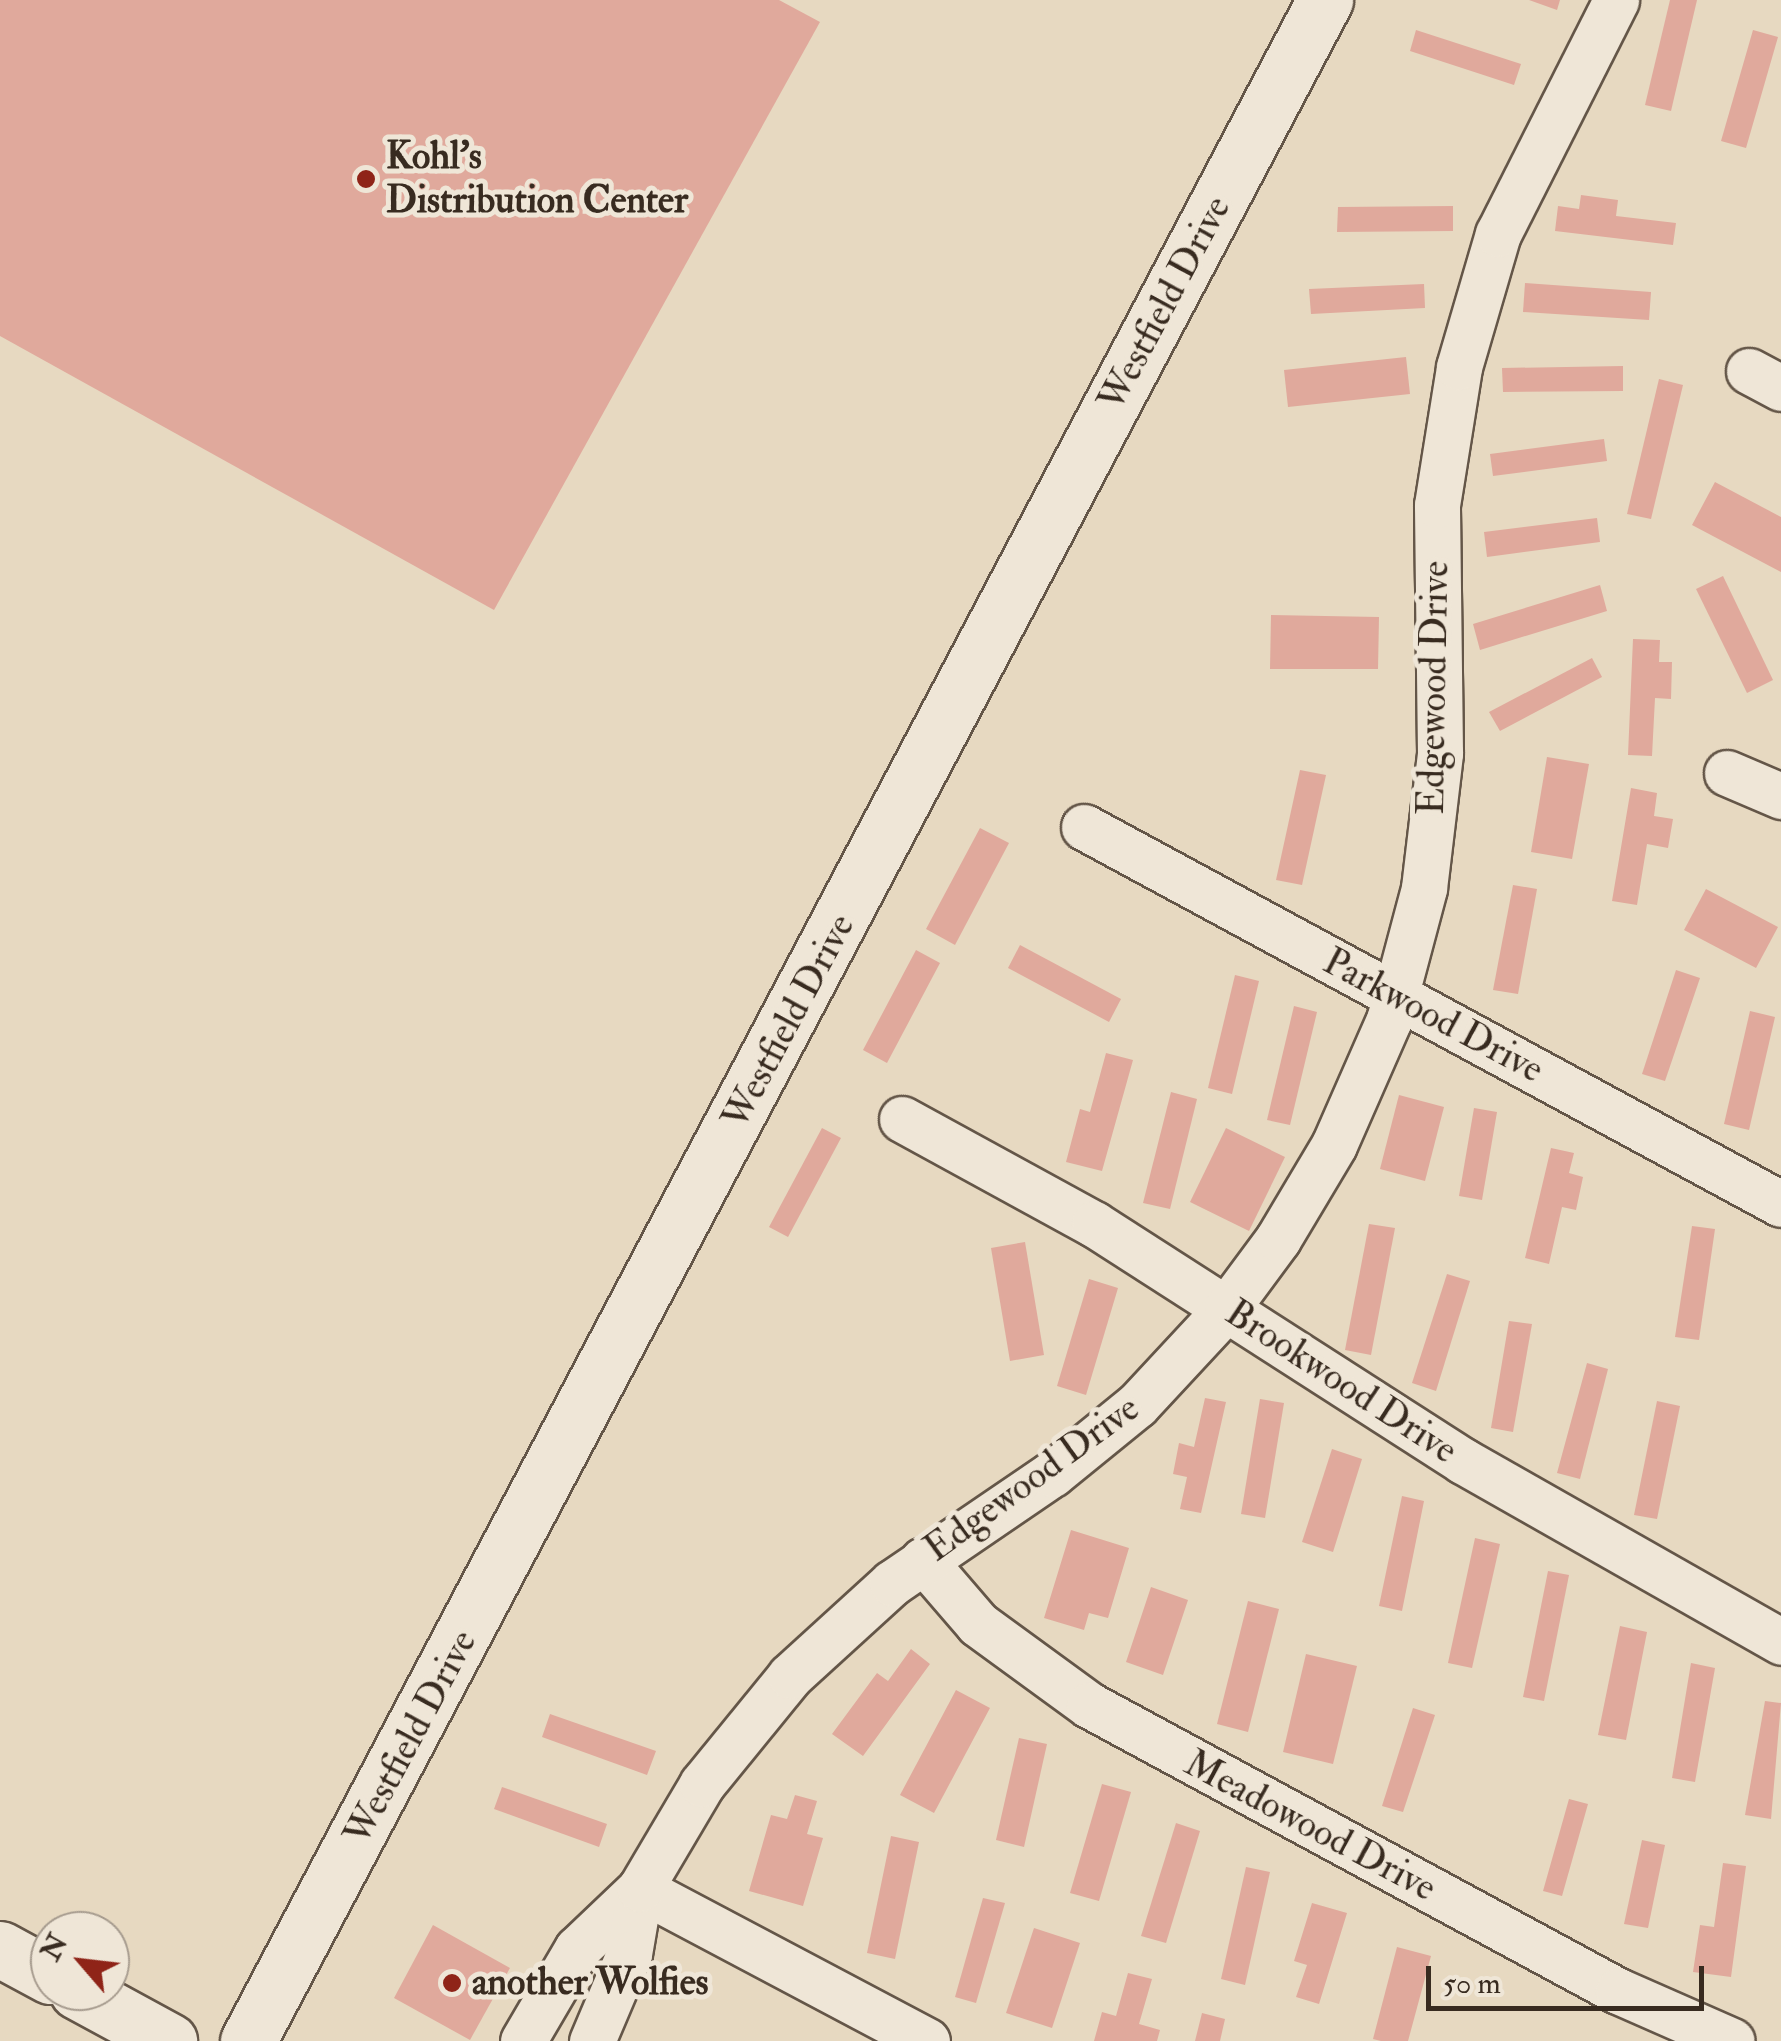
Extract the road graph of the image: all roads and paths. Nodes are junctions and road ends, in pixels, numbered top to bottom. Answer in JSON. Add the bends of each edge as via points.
{"nodes":[{"id":1,"x":1326,"y":0,"type":"edge"},
{"id":2,"x":1616,"y":0,"type":"edge"},
{"id":3,"x":1727,"y":773,"type":"dead end"},
{"id":4,"x":1781,"y":796,"type":"edge"},
{"id":5,"x":1084,"y":828,"type":"dead end"},
{"id":6,"x":1396,"y":996,"type":"junction"},
{"id":7,"x":902,"y":1119,"type":"dead end"},
{"id":8,"x":1781,"y":1204,"type":"edge"},
{"id":9,"x":1227,"y":1308,"type":"junction"},
{"id":10,"x":923,"y":1560,"type":"junction"},
{"id":11,"x":1781,"y":1642,"type":"edge"},
{"id":12,"x":640,"y":1889,"type":"junction"},
{"id":13,"x":0,"y":1949,"type":"edge"},
{"id":14,"x":30,"y":1965,"type":"edge"},
{"id":15,"x":114,"y":2011,"type":"edge"},
{"id":16,"x":169,"y":2041,"type":"edge"},
{"id":17,"x":248,"y":2041,"type":"edge"},
{"id":18,"x":523,"y":2041,"type":"edge"},
{"id":19,"x":592,"y":2041,"type":"edge"},
{"id":20,"x":928,"y":2041,"type":"edge"},
{"id":21,"x":1732,"y":2041,"type":"edge"}],
"edges":[{"from":1,"to":17,"type":"street","name":"Westfield Drive"},
{"from":2,"to":6,"type":"street","name":"Edgewood Drive","via":[[1504,218],[1459,367],[1437,504],[1436,807],[1424,888]]},
{"from":3,"to":4,"type":"street"},
{"from":5,"to":6,"type":"street","name":"Parkwood Drive"},
{"from":6,"to":8,"type":"street","name":"Parkwood Drive"},
{"from":6,"to":9,"type":"street","name":"Edgewood Drive","via":[[1334,1146]]},
{"from":7,"to":9,"type":"street","name":"Brookwood Drive","via":[[1094,1224]]},
{"from":9,"to":10,"type":"street","name":"Edgewood Drive","via":[[1095,1441]]},
{"from":9,"to":11,"type":"street","name":"Brookwood Drive","via":[[1463,1461]]},
{"from":10,"to":12,"type":"street","name":"Edgewood Drive","via":[[830,1637],[736,1740]]},
{"from":10,"to":21,"type":"street","name":"Meadowood Drive","via":[[978,1624],[1089,1705],[1618,1991]]},
{"from":12,"to":18,"type":"street","name":"Edgewood Drive","via":[[577,1949]]},
{"from":12,"to":19,"type":"street","name":"Edgewood Drive","via":[[629,1954]]},
{"from":12,"to":20,"type":"street"},
{"from":13,"to":14,"type":"street"},
{"from":15,"to":16,"type":"street"}]}
